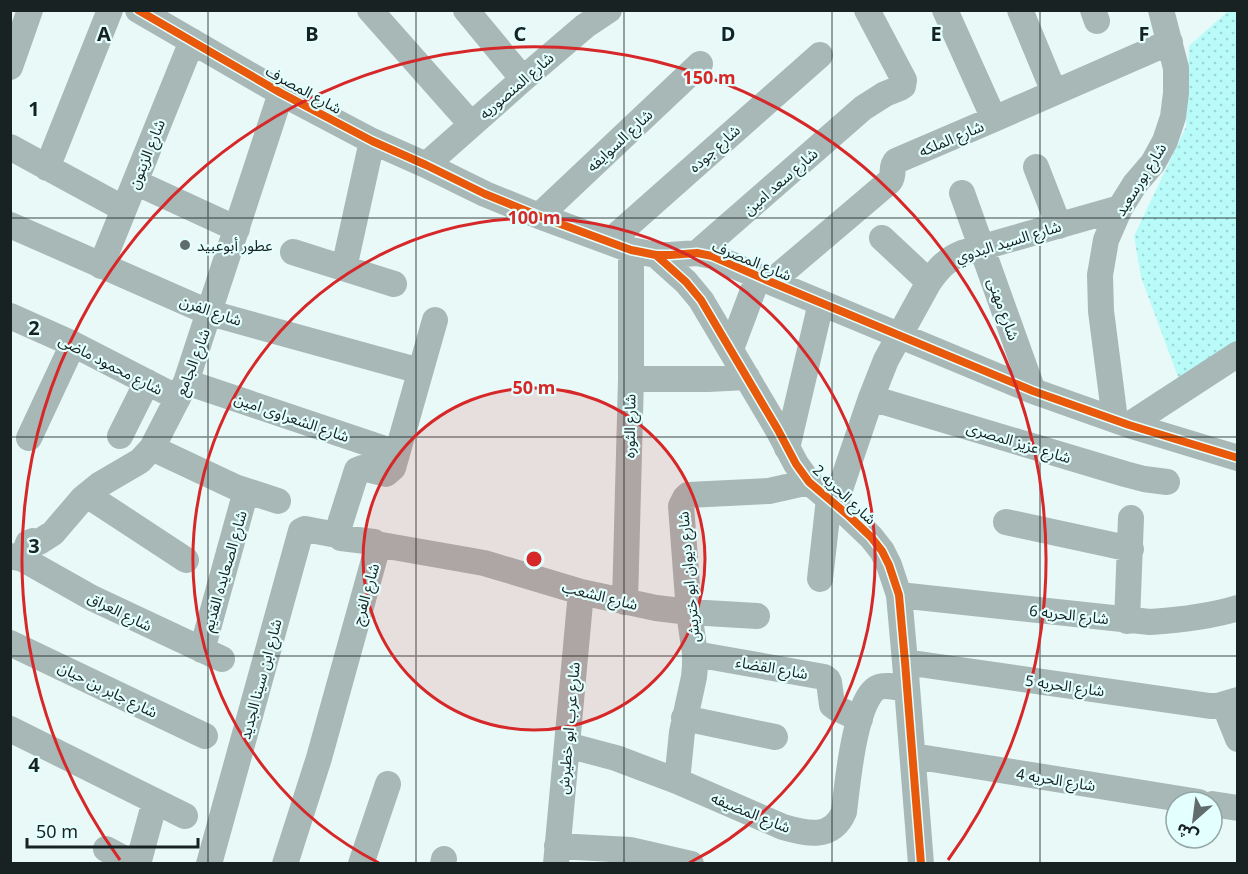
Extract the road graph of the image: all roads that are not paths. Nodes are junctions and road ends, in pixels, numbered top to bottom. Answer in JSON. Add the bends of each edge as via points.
{"nodes":[{"id":1,"x":30,"y":10,"type":"edge"},
{"id":2,"x":110,"y":10,"type":"edge"},
{"id":3,"x":138,"y":10,"type":"edge"},
{"id":4,"x":370,"y":10,"type":"edge"},
{"id":5,"x":466,"y":10,"type":"edge"},
{"id":6,"x":609,"y":10,"type":"edge"},
{"id":7,"x":867,"y":10,"type":"edge"},
{"id":8,"x":945,"y":10,"type":"edge"},
{"id":9,"x":1020,"y":10,"type":"edge"},
{"id":10,"x":1161,"y":10,"type":"edge"},
{"id":11,"x":579,"y":18,"type":"edge"},
{"id":12,"x":192,"y":41,"type":"junction"},
{"id":13,"x":1170,"y":42,"type":"junction"},
{"id":14,"x":820,"y":55,"type":"dead end"},
{"id":15,"x":700,"y":64,"type":"dead end"},
{"id":16,"x":10,"y":68,"type":"edge"},
{"id":17,"x":523,"y":79,"type":"junction"},
{"id":18,"x":1054,"y":92,"type":"junction"},
{"id":19,"x":282,"y":93,"type":"junction"},
{"id":20,"x":994,"y":120,"type":"junction"},
{"id":21,"x":471,"y":124,"type":"junction"},
{"id":22,"x":372,"y":141,"type":"junction"},
{"id":23,"x":10,"y":147,"type":"edge"},
{"id":24,"x":426,"y":165,"type":"junction"},
{"id":25,"x":1036,"y":167,"type":"dead end"},
{"id":26,"x":47,"y":168,"type":"junction"},
{"id":27,"x":135,"y":182,"type":"junction"},
{"id":28,"x":962,"y":193,"type":"dead end"},
{"id":29,"x":1120,"y":208,"type":"junction"},
{"id":30,"x":124,"y":209,"type":"junction"},
{"id":31,"x":539,"y":216,"type":"junction"},
{"id":32,"x":10,"y":225,"type":"edge"},
{"id":33,"x":1059,"y":225,"type":"junction"},
{"id":34,"x":237,"y":229,"type":"junction"},
{"id":35,"x":882,"y":238,"type":"dead end"},
{"id":36,"x":620,"y":246,"type":"junction"},
{"id":37,"x":982,"y":247,"type":"junction"},
{"id":38,"x":293,"y":252,"type":"dead end"},
{"id":39,"x":697,"y":253,"type":"junction"},
{"id":40,"x":656,"y":255,"type":"junction"},
{"id":41,"x":102,"y":266,"type":"junction"},
{"id":42,"x":344,"y":268,"type":"junction"},
{"id":43,"x":764,"y":279,"type":"junction"},
{"id":44,"x":929,"y":282,"type":"junction"},
{"id":45,"x":394,"y":284,"type":"dead end"},
{"id":46,"x":821,"y":303,"type":"junction"},
{"id":47,"x":210,"y":313,"type":"junction"},
{"id":48,"x":10,"y":316,"type":"edge"},
{"id":49,"x":435,"y":320,"type":"dead end"},
{"id":50,"x":900,"y":334,"type":"junction"},
{"id":51,"x":73,"y":344,"type":"junction"},
{"id":52,"x":731,"y":349,"type":"junction"},
{"id":53,"x":1238,"y":354,"type":"edge"},
{"id":54,"x":420,"y":371,"type":"junction"},
{"id":55,"x":747,"y":377,"type":"junction"},
{"id":56,"x":631,"y":379,"type":"junction"},
{"id":57,"x":147,"y":382,"type":"junction"},
{"id":58,"x":182,"y":390,"type":"junction"},
{"id":59,"x":1033,"y":391,"type":"junction"},
{"id":60,"x":871,"y":398,"type":"junction"},
{"id":61,"x":1122,"y":423,"type":"junction"},
{"id":62,"x":120,"y":436,"type":"dead end"},
{"id":63,"x":29,"y":438,"type":"dead end"},
{"id":64,"x":152,"y":448,"type":"junction"},
{"id":65,"x":787,"y":448,"type":"junction"},
{"id":66,"x":1231,"y":450,"type":"edge"},
{"id":67,"x":397,"y":453,"type":"junction"},
{"id":68,"x":809,"y":482,"type":"junction"},
{"id":69,"x":1167,"y":482,"type":"dead end"},
{"id":70,"x":246,"y":491,"type":"junction"},
{"id":71,"x":87,"y":495,"type":"junction"},
{"id":72,"x":278,"y":501,"type":"dead end"},
{"id":73,"x":832,"y":501,"type":"junction"},
{"id":74,"x":1131,"y":518,"type":"dead end"},
{"id":75,"x":1006,"y":522,"type":"dead end"},
{"id":76,"x":337,"y":535,"type":"junction"},
{"id":77,"x":376,"y":544,"type":"junction"},
{"id":78,"x":1131,"y":549,"type":"junction"},
{"id":79,"x":16,"y":557,"type":"edge"},
{"id":80,"x":186,"y":560,"type":"dead end"},
{"id":81,"x":820,"y":579,"type":"dead end"},
{"id":82,"x":581,"y":592,"type":"junction"},
{"id":83,"x":899,"y":595,"type":"junction"},
{"id":84,"x":625,"y":602,"type":"junction"},
{"id":85,"x":1238,"y":608,"type":"edge"},
{"id":86,"x":689,"y":612,"type":"junction"},
{"id":87,"x":757,"y":616,"type":"dead end"},
{"id":88,"x":1127,"y":621,"type":"junction"},
{"id":89,"x":10,"y":643,"type":"edge"},
{"id":90,"x":695,"y":654,"type":"junction"},
{"id":91,"x":212,"y":655,"type":"joint"},
{"id":92,"x":905,"y":662,"type":"junction"},
{"id":93,"x":907,"y":689,"type":"junction"},
{"id":94,"x":1231,"y":702,"type":"edge"},
{"id":95,"x":684,"y":718,"type":"junction"},
{"id":96,"x":860,"y":719,"type":"junction"},
{"id":97,"x":10,"y":729,"type":"edge"},
{"id":98,"x":205,"y":736,"type":"dead end"},
{"id":99,"x":775,"y":737,"type":"dead end"},
{"id":100,"x":1238,"y":739,"type":"edge"},
{"id":101,"x":567,"y":745,"type":"junction"},
{"id":102,"x":913,"y":756,"type":"junction"},
{"id":103,"x":677,"y":781,"type":"junction"},
{"id":104,"x":388,"y":784,"type":"dead end"},
{"id":105,"x":1164,"y":796,"type":"edge"},
{"id":106,"x":155,"y":801,"type":"junction"},
{"id":107,"x":185,"y":816,"type":"dead end"},
{"id":108,"x":106,"y":849,"type":"dead end"},
{"id":109,"x":556,"y":855,"type":"edge"},
{"id":110,"x":136,"y":864,"type":"edge"},
{"id":111,"x":209,"y":864,"type":"edge"},
{"id":112,"x":285,"y":864,"type":"edge"},
{"id":113,"x":361,"y":864,"type":"edge"},
{"id":114,"x":691,"y":864,"type":"edge"},
{"id":115,"x":921,"y":864,"type":"edge"}],
"edges":[{"from":1,"to":16,"type":"street"},
{"from":2,"to":26,"type":"street"},
{"from":3,"to":12,"type":"street","name":"شارع المصرف"},
{"from":4,"to":21,"type":"street"},
{"from":5,"to":17,"type":"street"},
{"from":6,"to":11,"type":"street","name":"شارع المنصوريه"},
{"from":7,"to":39,"type":"street","name":"شارع سعد امين","via":[[904,80],[903,86],[863,108]]},
{"from":8,"to":20,"type":"street"},
{"from":9,"to":18,"type":"street"},
{"from":10,"to":13,"type":"street","name":"شارع بورسعيد"},
{"from":11,"to":17,"type":"street","name":"شارع المنصوريه"},
{"from":12,"to":19,"type":"street","name":"شارع المصرف"},
{"from":12,"to":27,"type":"street","name":"شارع الزيتون"},
{"from":13,"to":18,"type":"street","name":"شارع الملكه"},
{"from":13,"to":29,"type":"street","name":"شارع بورسعيد","via":[[1176,68],[1173,117],[1153,163]]},
{"from":14,"to":36,"type":"street","name":"شارع جوده"},
{"from":15,"to":31,"type":"street","name":"شارع السوايفه"},
{"from":17,"to":21,"type":"street","name":"شارع المنصوريه"},
{"from":18,"to":20,"type":"street","name":"شارع الملكه"},
{"from":19,"to":22,"type":"street","name":"شارع المصرف"},
{"from":19,"to":34,"type":"street","name":"شارع الجامع"},
{"from":20,"to":43,"type":"street","name":"شارع الملكه","via":[[896,161],[890,181]]},
{"from":21,"to":24,"type":"street","name":"شارع المنصوريه"},
{"from":22,"to":24,"type":"street","name":"شارع المصرف"},
{"from":22,"to":42,"type":"street"},
{"from":23,"to":26,"type":"street"},
{"from":24,"to":31,"type":"street","name":"شارع المصرف"},
{"from":25,"to":33,"type":"street"},
{"from":26,"to":30,"type":"street"},
{"from":27,"to":30,"type":"street","name":"شارع الزيتون"},
{"from":27,"to":34,"type":"street"},
{"from":28,"to":37,"type":"street","name":"شارع مهنى"},
{"from":29,"to":33,"type":"street","name":"شارع السيد البدوي"},
{"from":29,"to":61,"type":"street","name":"شارع بورسعيد","via":[[1106,240],[1100,275],[1101,311]]},
{"from":30,"to":41,"type":"street","name":"شارع الزيتون"},
{"from":31,"to":36,"type":"street","name":"شارع المصرف"},
{"from":32,"to":41,"type":"street","name":"شارع الفرن"},
{"from":33,"to":37,"type":"street","name":"شارع السيد البدوي"},
{"from":34,"to":47,"type":"street","name":"شارع الجامع"},
{"from":35,"to":44,"type":"street"},
{"from":36,"to":40,"type":"street","name":"شارع المصرف"},
{"from":36,"to":56,"type":"street","name":"شارع الثوره"},
{"from":37,"to":44,"type":"street","name":"شارع السيد البدوي","via":[[953,256]]},
{"from":37,"to":59,"type":"street","name":"شارع مهنى"},
{"from":38,"to":42,"type":"street"},
{"from":39,"to":40,"type":"street","name":"شارع المصرف"},
{"from":39,"to":43,"type":"street","name":"شارع المصرف","via":[[712,255]]},
{"from":40,"to":52,"type":"street","name":"شارع الحريه 2","via":[[701,300]]},
{"from":41,"to":47,"type":"street","name":"شارع الفرن"},
{"from":42,"to":45,"type":"street"},
{"from":43,"to":46,"type":"street","name":"شارع المصرف"},
{"from":43,"to":52,"type":"street"},
{"from":44,"to":50,"type":"street","name":"شارع السيد البدوي"},
{"from":46,"to":50,"type":"street","name":"شارع المصرف"},
{"from":46,"to":65,"type":"street"},
{"from":47,"to":54,"type":"street","name":"شارع الفرن"},
{"from":47,"to":58,"type":"street","name":"شارع الجامع"},
{"from":48,"to":51,"type":"street","name":"شارع محمود ماضى"},
{"from":49,"to":54,"type":"street"},
{"from":50,"to":59,"type":"street","name":"شارع المصرف"},
{"from":50,"to":60,"type":"street","name":"شارع السيد البدوي"},
{"from":51,"to":57,"type":"street","name":"شارع محمود ماضى"},
{"from":51,"to":63,"type":"street"},
{"from":52,"to":55,"type":"street","name":"شارع الحريه 2"},
{"from":53,"to":61,"type":"street"},
{"from":54,"to":67,"type":"street"},
{"from":55,"to":56,"type":"street"},
{"from":55,"to":65,"type":"street","name":"شارع الحريه 2"},
{"from":56,"to":84,"type":"street","name":"شارع الثوره"},
{"from":57,"to":58,"type":"street","name":"شارع محمود ماضى"},
{"from":57,"to":62,"type":"street"},
{"from":58,"to":64,"type":"street","name":"شارع الجامع"},
{"from":58,"to":67,"type":"street","name":"شارع الشعراوى امين"},
{"from":59,"to":61,"type":"street","name":"شارع المصرف"},
{"from":60,"to":69,"type":"street","name":"شارع عزيز المصرى","via":[[1135,477]]},
{"from":60,"to":73,"type":"street","name":"شارع السيد البدوي"},
{"from":61,"to":66,"type":"street","name":"شارع المصرف"},
{"from":64,"to":70,"type":"street"},
{"from":64,"to":71,"type":"street","name":"شارع الجامع","via":[[140,461]]},
{"from":65,"to":68,"type":"street","name":"شارع الحريه 2"},
{"from":67,"to":76,"type":"street","via":[[393,468],[386,474],[357,470]]},
{"from":68,"to":73,"type":"street","name":"شارع الحريه 2"},
{"from":68,"to":86,"type":"street","name":"شارع ديوان ابو ختريش","via":[[778,490],[685,498],[681,506]]},
{"from":70,"to":72,"type":"street"},
{"from":70,"to":91,"type":"street","name":"شارع الصعايده القديم"},
{"from":71,"to":79,"type":"street","name":"شارع الجامع","via":[[53,533],[39,542],[30,541],[24,554]]},
{"from":71,"to":80,"type":"street"},
{"from":73,"to":81,"type":"street","name":"شارع السيد البدوي"},
{"from":73,"to":83,"type":"street","name":"شارع الحريه 2","via":[[882,551]]},
{"from":74,"to":78,"type":"street"},
{"from":75,"to":78,"type":"street"},
{"from":76,"to":77,"type":"street","name":"شارع الفرج"},
{"from":76,"to":111,"type":"street","name":"شارع ابن سينا الجديد","via":[[301,531]]},
{"from":77,"to":82,"type":"street","name":"شارع الشعب","via":[[484,563]]},
{"from":77,"to":112,"type":"street","name":"شارع الفرج","via":[[322,747]]},
{"from":78,"to":88,"type":"street"},
{"from":79,"to":91,"type":"street","name":"شارع العراق"},
{"from":82,"to":84,"type":"street","name":"شارع الشعب"},
{"from":82,"to":101,"type":"street","name":"شارع عرب ابو خطيرش"},
{"from":83,"to":88,"type":"street","name":"شارع الحريه 6"},
{"from":83,"to":92,"type":"street","name":"شارع الحريه 2"},
{"from":84,"to":86,"type":"street","name":"شارع الشعب"},
{"from":85,"to":88,"type":"street","name":"شارع الحريه 6","via":[[1177,621]]},
{"from":86,"to":87,"type":"street","name":"شارع الشعب"},
{"from":86,"to":90,"type":"street","name":"شارع ديوان ابو ختريش"},
{"from":89,"to":98,"type":"street","name":"شارع جابر بن حيان"},
{"from":90,"to":95,"type":"street","name":"شارع ديوان ابو ختريش"},
{"from":90,"to":96,"type":"street","name":"شارع القضاء","via":[[824,677],[829,682],[832,705]]},
{"from":92,"to":93,"type":"street","name":"شارع الحريه 2"},
{"from":92,"to":94,"type":"street","name":"شارع الحريه 5","via":[[1201,704],[1218,706]]},
{"from":93,"to":96,"type":"street","name":"شارع المضيفه","via":[[878,687],[871,693]]},
{"from":93,"to":102,"type":"street","name":"شارع الحريه 2"},
{"from":94,"to":100,"type":"street"},
{"from":95,"to":99,"type":"street"},
{"from":95,"to":103,"type":"street","name":"شارع ديوان ابو ختريش"},
{"from":96,"to":103,"type":"street","name":"شارع المضيفه","via":[[844,812],[827,831],[802,832],[783,827]]},
{"from":97,"to":106,"type":"street"},
{"from":101,"to":103,"type":"street","name":"شارع المضيفه"},
{"from":101,"to":109,"type":"street","name":"شارع عرب ابو خطيرش"},
{"from":102,"to":105,"type":"street","name":"شارع الحريه 4"},
{"from":102,"to":115,"type":"street","name":"شارع الحريه 2"},
{"from":104,"to":113,"type":"street"},
{"from":106,"to":107,"type":"street"},
{"from":106,"to":110,"type":"street"},
{"from":108,"to":110,"type":"street"},
{"from":109,"to":114,"type":"street","via":[[630,850]]}]}
